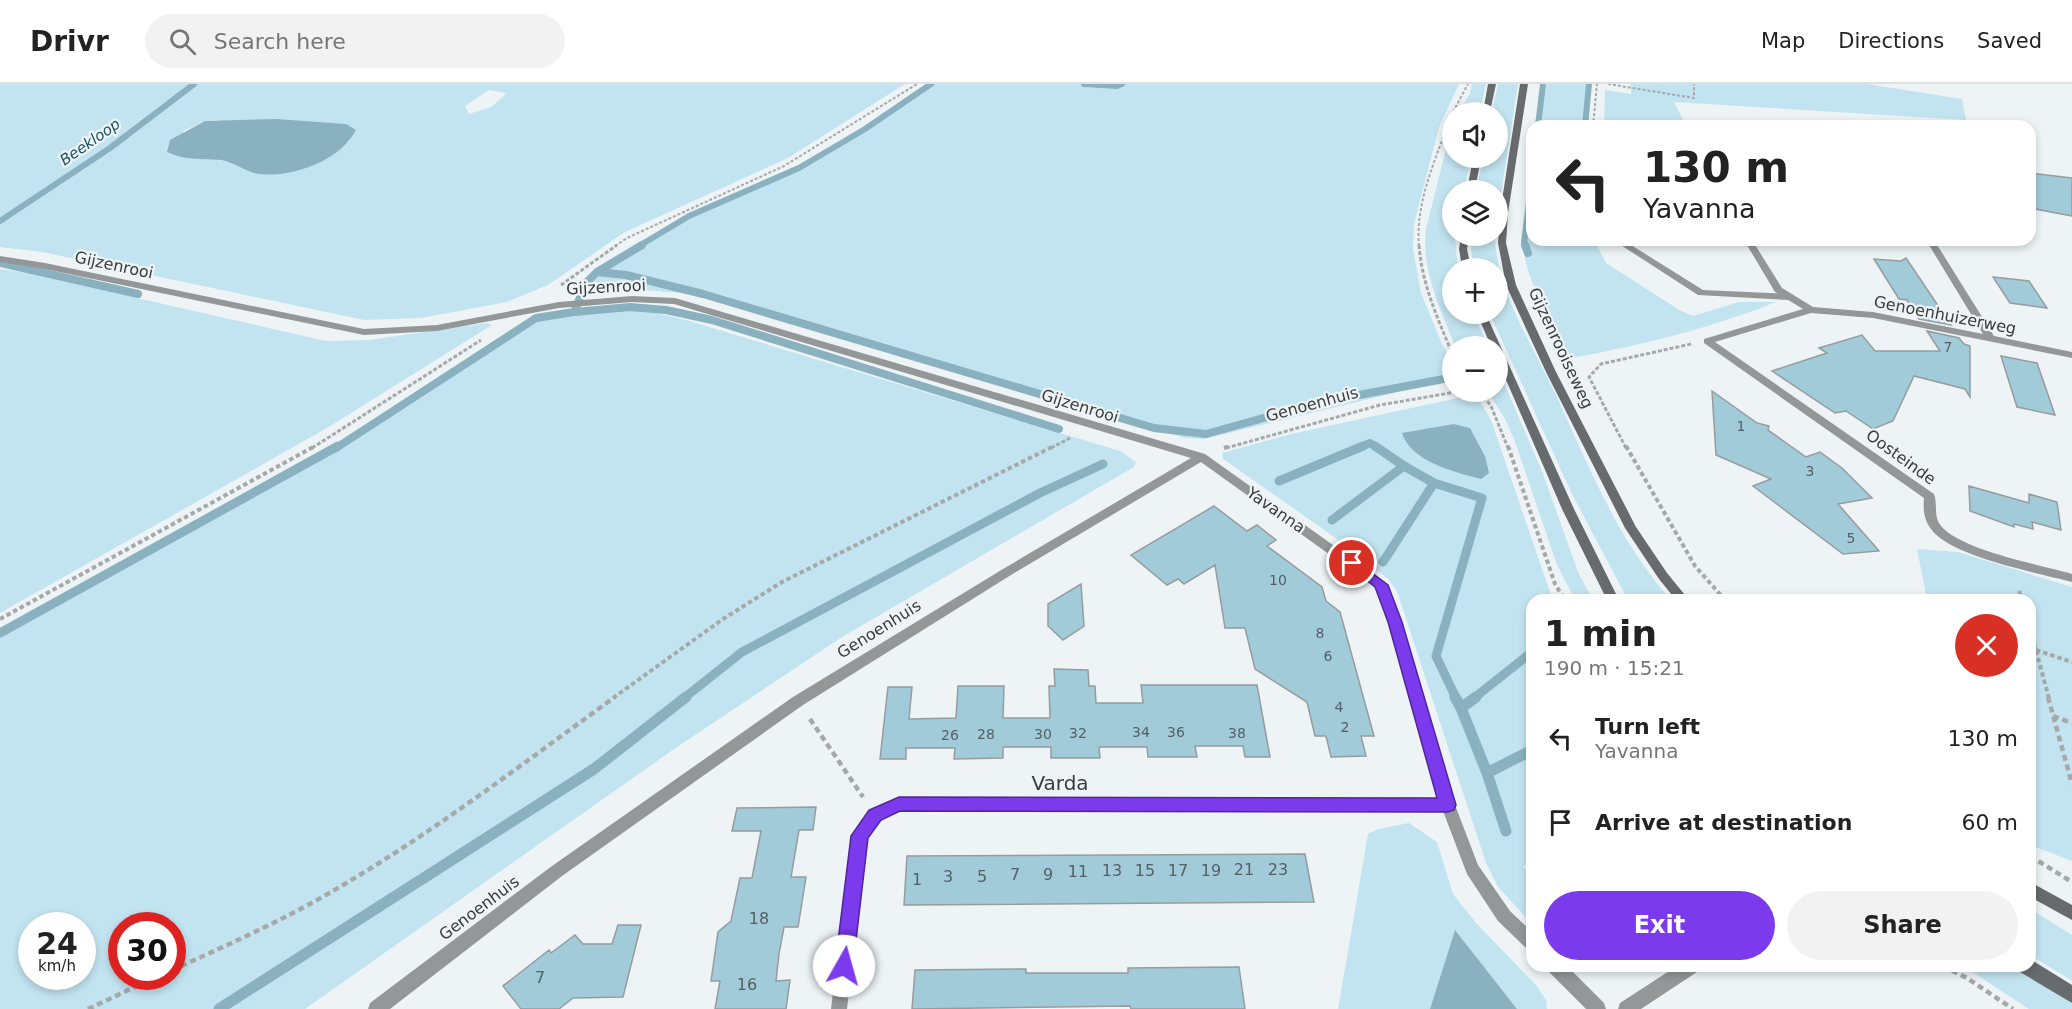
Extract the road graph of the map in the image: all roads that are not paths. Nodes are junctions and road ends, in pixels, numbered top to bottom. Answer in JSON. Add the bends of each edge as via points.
{"nodes":[{"id":1,"x":1492,"y":84,"type":"edge"},
{"id":2,"x":1524,"y":84,"type":"edge"},
{"id":3,"x":1488,"y":102,"type":"edge"},
{"id":4,"x":1627,"y":246,"type":"edge"},
{"id":5,"x":1752,"y":246,"type":"edge"},
{"id":6,"x":1934,"y":246,"type":"edge"},
{"id":7,"x":0,"y":259,"type":"edge"},
{"id":8,"x":1789,"y":297,"type":"junction"},
{"id":9,"x":1811,"y":310,"type":"junction"},
{"id":10,"x":1991,"y":339,"type":"junction"},
{"id":11,"x":1707,"y":341,"type":"joint"},
{"id":12,"x":2072,"y":356,"type":"edge"},
{"id":13,"x":1508,"y":372,"type":"edge"},
{"id":14,"x":1201,"y":457,"type":"junction"},
{"id":15,"x":2072,"y":578,"type":"edge"},
{"id":16,"x":1610,"y":594,"type":"edge"},
{"id":17,"x":1678,"y":594,"type":"edge"},
{"id":18,"x":1448,"y":805,"type":"junction"},
{"id":19,"x":2036,"y":892,"type":"edge"},
{"id":20,"x":2072,"y":913,"type":"edge"},
{"id":21,"x":1526,"y":937,"type":"edge"},
{"id":22,"x":1560,"y":972,"type":"edge"},
{"id":23,"x":1682,"y":972,"type":"edge"},
{"id":24,"x":2036,"y":972,"type":"edge"},
{"id":25,"x":2072,"y":995,"type":"edge"},
{"id":26,"x":376,"y":1009,"type":"edge"},
{"id":27,"x":839,"y":1009,"type":"edge"},
{"id":28,"x":1598,"y":1009,"type":"edge"},
{"id":29,"x":1626,"y":1009,"type":"edge"}],
"edges":[{"from":1,"to":3,"type":"main road"},
{"from":2,"to":17,"type":"main road","name":"Gijzenrooiseweg","via":[[1502,233],[1511,285],[1631,528]]},
{"from":4,"to":8,"type":"street","via":[[1701,293]]},
{"from":5,"to":8,"type":"street","name":"Genoenhuizerweg","via":[[1778,290]]},
{"from":6,"to":10,"type":"street"},
{"from":7,"to":14,"type":"street","name":"Gijzenrooi","via":[[364,332],[437,328],[559,305],[632,299],[675,301]]},
{"from":8,"to":9,"type":"street","name":"Genoenhuizerweg"},
{"from":9,"to":10,"type":"street","name":"Genoenhuizerweg","via":[[1873,315]]},
{"from":9,"to":11,"type":"street","name":"Genoenhuizerweg"},
{"from":10,"to":12,"type":"street","name":"Genoenhuizerweg"},
{"from":11,"to":15,"type":"street","name":"Oosteinde","via":[[1930,497],[1929,512],[1937,529],[1965,546]]},
{"from":13,"to":16,"type":"main road"},
{"from":14,"to":18,"type":"street","name":"Yavanna","via":[[1381,585]]},
{"from":14,"to":26,"type":"street","name":"Genoenhuis","via":[[798,701],[557,871]]},
{"from":18,"to":21,"type":"street","name":"Yavanna","via":[[1472,869],[1504,916]]},
{"from":18,"to":27,"type":"street","name":"Varda","via":[[899,804],[875,815],[859,836]]},
{"from":19,"to":20,"type":"main road"},
{"from":22,"to":28,"type":"street"},
{"from":23,"to":29,"type":"street"},
{"from":24,"to":25,"type":"main road"}]}
